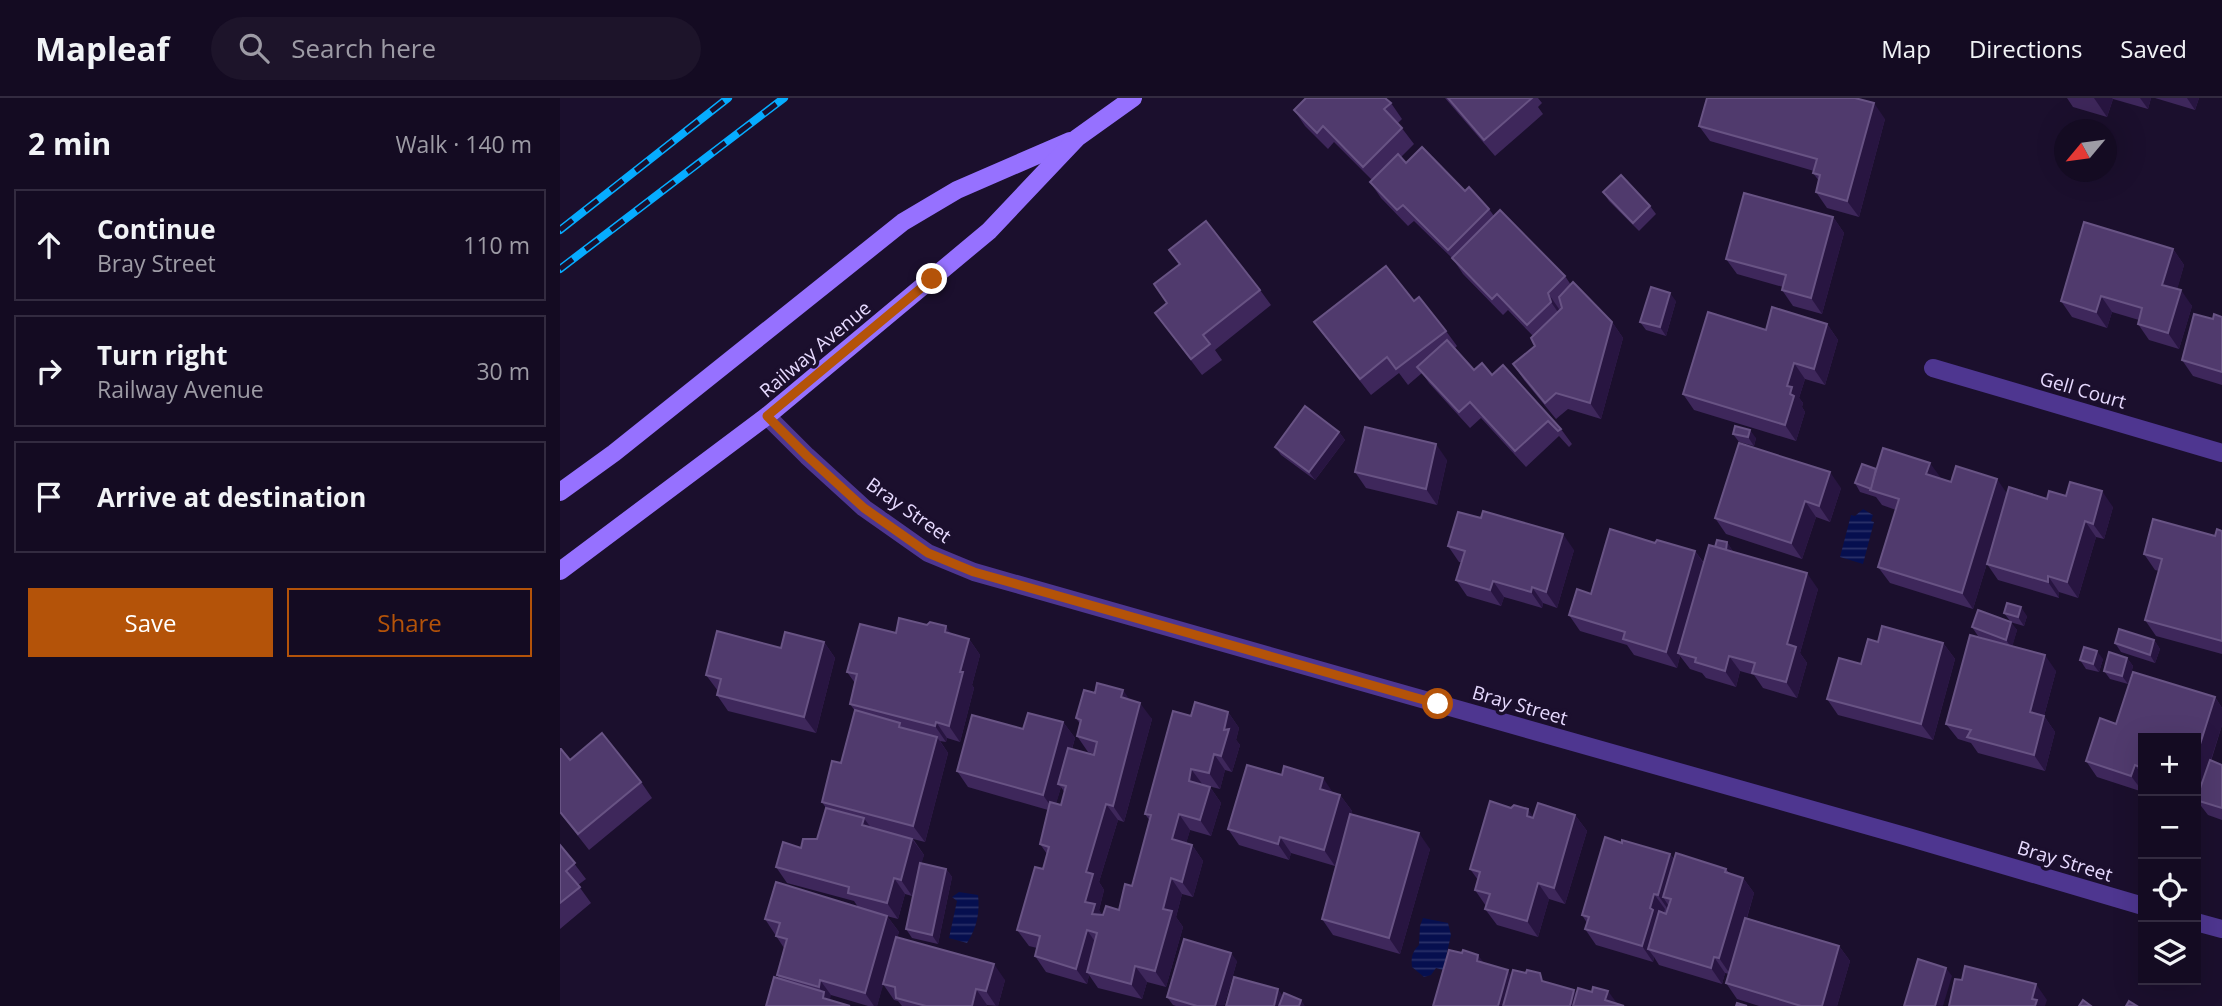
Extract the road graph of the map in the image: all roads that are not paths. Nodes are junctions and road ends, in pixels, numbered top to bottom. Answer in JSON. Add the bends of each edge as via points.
{"nodes":[{"id":1,"x":1132,"y":98,"type":"edge"},
{"id":2,"x":1077,"y":138,"type":"junction"},
{"id":3,"x":1933,"y":369,"type":"dead end"},
{"id":4,"x":767,"y":416,"type":"junction"},
{"id":5,"x":2222,"y":453,"type":"edge"},
{"id":6,"x":560,"y":492,"type":"edge"},
{"id":7,"x":560,"y":571,"type":"edge"},
{"id":8,"x":2138,"y":905,"type":"edge"},
{"id":9,"x":2201,"y":923,"type":"edge"},
{"id":10,"x":2222,"y":929,"type":"edge"}],
"edges":[{"from":1,"to":2,"type":"main road","name":"Railway Avenue"},
{"from":2,"to":4,"type":"main road","name":"Railway Avenue","via":[[989,231]]},
{"from":2,"to":6,"type":"main road","name":"Railway Avenue","via":[[957,190],[903,222]]},
{"from":3,"to":5,"type":"street","name":"Gell Court"},
{"from":4,"to":7,"type":"main road","name":"Railway Avenue"},
{"from":4,"to":8,"type":"street","name":"Bray Street","via":[[864,508],[928,553],[974,572]]},
{"from":9,"to":10,"type":"street"}]}
